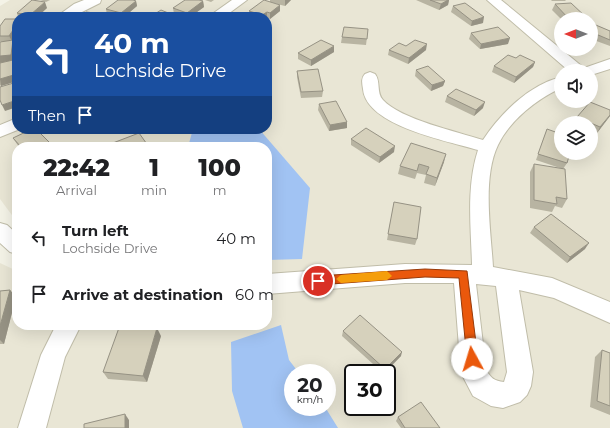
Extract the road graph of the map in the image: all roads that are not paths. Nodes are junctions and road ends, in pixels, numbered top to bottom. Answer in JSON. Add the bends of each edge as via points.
{"nodes":[{"id":1,"x":95,"y":0,"type":"edge"},
{"id":2,"x":241,"y":0,"type":"edge"},
{"id":3,"x":493,"y":0,"type":"edge"},
{"id":4,"x":70,"y":12,"type":"edge"},
{"id":5,"x":223,"y":12,"type":"edge"},
{"id":6,"x":570,"y":64,"type":"edge"},
{"id":7,"x":610,"y":64,"type":"edge"},
{"id":8,"x":598,"y":68,"type":"edge"},
{"id":9,"x":370,"y":77,"type":"dead end"},
{"id":10,"x":554,"y":86,"type":"edge"},
{"id":11,"x":12,"y":126,"type":"edge"},
{"id":12,"x":0,"y":131,"type":"edge"},
{"id":13,"x":488,"y":147,"type":"junction"},
{"id":14,"x":0,"y":231,"type":"edge"},
{"id":15,"x":12,"y":242,"type":"edge"},
{"id":16,"x":484,"y":276,"type":"junction"},
{"id":17,"x":272,"y":284,"type":"edge"},
{"id":18,"x":610,"y":313,"type":"edge"},
{"id":19,"x":66,"y":330,"type":"edge"},
{"id":20,"x":32,"y":428,"type":"edge"}],
"edges":[{"from":1,"to":4,"type":"street"},
{"from":2,"to":5,"type":"street"},
{"from":3,"to":6,"type":"street"},
{"from":7,"to":8,"type":"street"},
{"from":9,"to":13,"type":"street","via":[[371,92],[376,104],[391,114],[423,127]]},
{"from":10,"to":13,"type":"street","via":[[526,100],[505,122]]},
{"from":11,"to":12,"type":"street"},
{"from":13,"to":16,"type":"street","via":[[482,171]]},
{"from":14,"to":15,"type":"street"},
{"from":16,"to":17,"type":"street","via":[[425,273]]},
{"from":16,"to":18,"type":"street","via":[[542,285]]},
{"from":19,"to":20,"type":"street","via":[[53,355]]}]}
